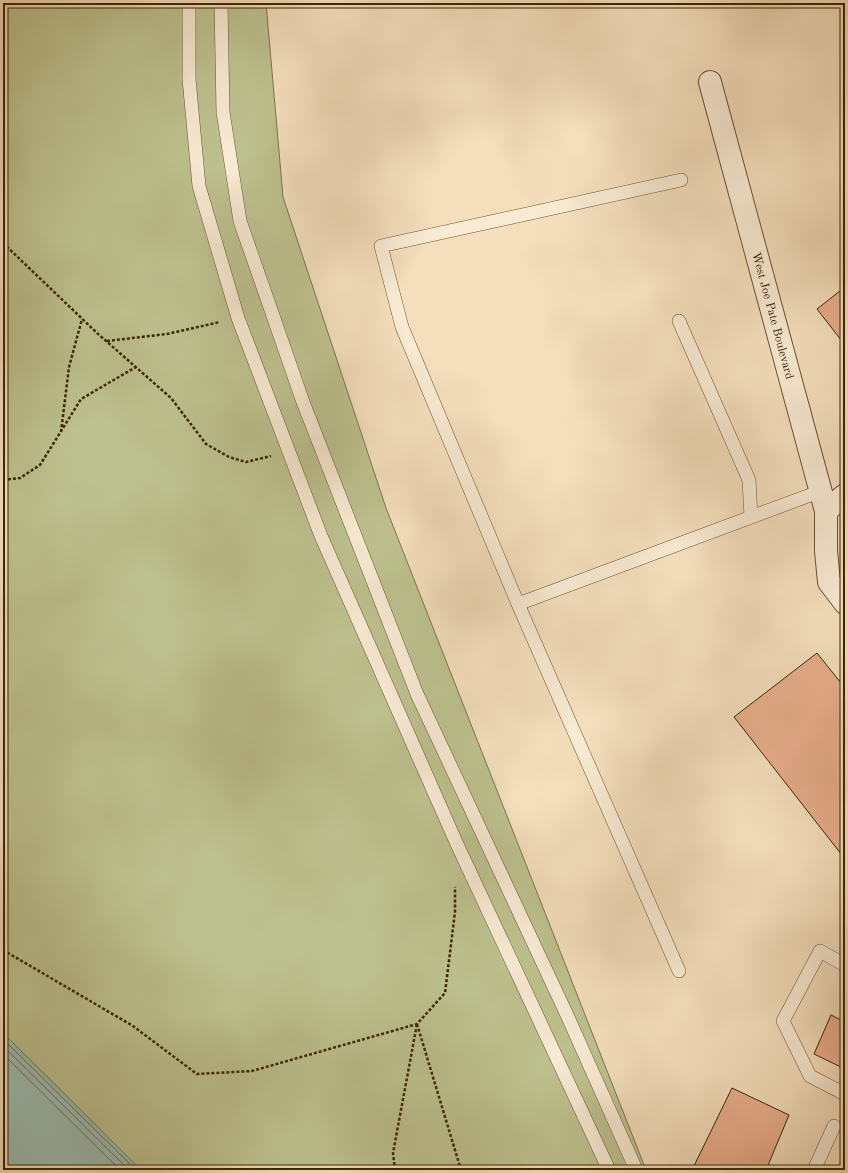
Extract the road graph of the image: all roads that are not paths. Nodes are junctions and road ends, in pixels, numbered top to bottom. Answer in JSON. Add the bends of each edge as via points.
{"nodes":[{"id":1,"x":189,"y":3,"type":"edge"},
{"id":2,"x":221,"y":3,"type":"edge"},
{"id":3,"x":710,"y":82,"type":"dead end"},
{"id":4,"x":681,"y":180,"type":"dead end"},
{"id":5,"x":679,"y":321,"type":"dead end"},
{"id":6,"x":845,"y":495,"type":"edge"},
{"id":7,"x":823,"y":501,"type":"junction"},
{"id":8,"x":751,"y":517,"type":"junction"},
{"id":9,"x":836,"y":554,"type":"edge"},
{"id":10,"x":845,"y":603,"type":"edge"},
{"id":11,"x":518,"y":604,"type":"junction"},
{"id":12,"x":845,"y":965,"type":"edge"},
{"id":13,"x":679,"y":971,"type":"dead end"},
{"id":14,"x":845,"y":1094,"type":"edge"},
{"id":15,"x":834,"y":1126,"type":"dead end"},
{"id":16,"x":634,"y":1165,"type":"dead end"},
{"id":17,"x":609,"y":1170,"type":"edge"},
{"id":18,"x":814,"y":1170,"type":"edge"}],
"edges":[{"from":1,"to":17,"type":"lane","via":[[189,79],[200,186],[238,318],[321,536],[452,835]]},
{"from":2,"to":16,"type":"lane","via":[[223,112],[240,221],[303,402],[417,694]]},
{"from":3,"to":7,"type":"street","name":"West Joe Pate Boulevard"},
{"from":4,"to":11,"type":"lane","via":[[381,246],[402,327]]},
{"from":5,"to":8,"type":"lane","via":[[749,480]]},
{"from":6,"to":7,"type":"street"},
{"from":7,"to":8,"type":"lane"},
{"from":7,"to":9,"type":"street","name":"West Joe Pate Boulevard"},
{"from":8,"to":11,"type":"lane"},
{"from":9,"to":10,"type":"street","name":"West Joe Pate Boulevard","via":[[829,582]]},
{"from":11,"to":13,"type":"lane"},
{"from":12,"to":14,"type":"lane","via":[[820,951],[783,1021],[810,1076]]},
{"from":15,"to":18,"type":"lane"}]}
